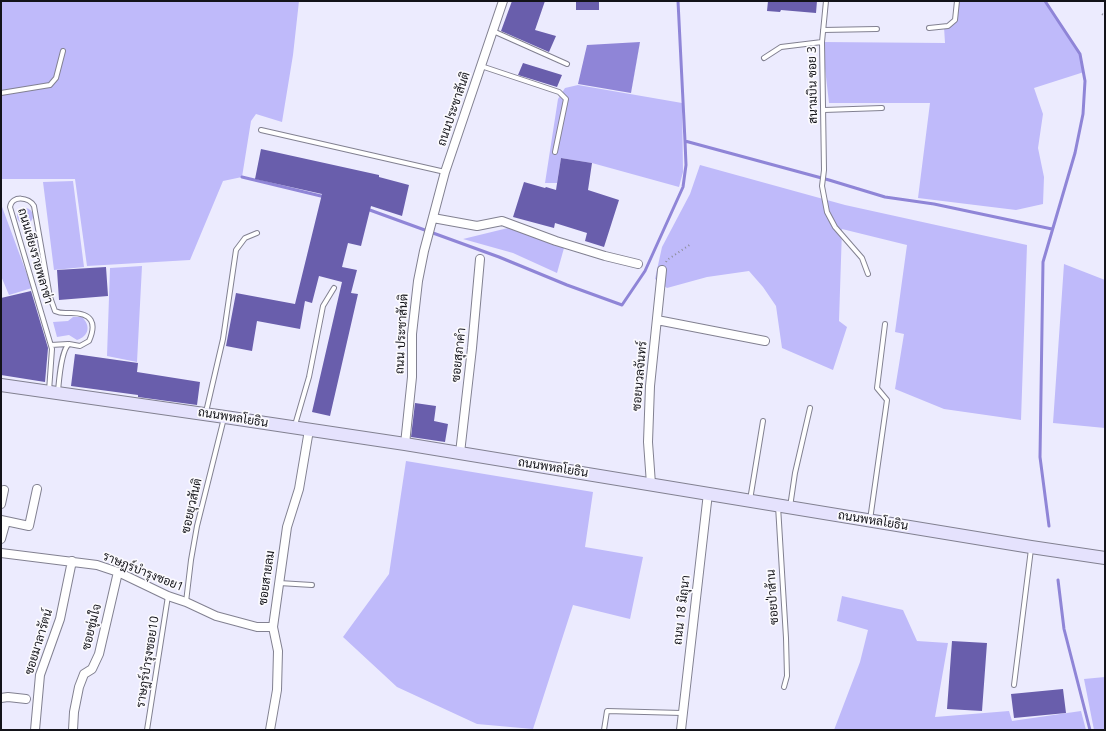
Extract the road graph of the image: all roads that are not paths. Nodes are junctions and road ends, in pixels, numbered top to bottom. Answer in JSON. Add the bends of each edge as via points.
{"nodes":[{"id":1,"x":503,"y":1,"type":"edge"},
{"id":2,"x":826,"y":1,"type":"edge"},
{"id":3,"x":957,"y":1,"type":"edge"},
{"id":4,"x":929,"y":28,"type":"dead end"},
{"id":5,"x":877,"y":29,"type":"dead end"},
{"id":6,"x":823,"y":30,"type":"junction"},
{"id":7,"x":493,"y":31,"type":"junction"},
{"id":8,"x":822,"y":42,"type":"junction"},
{"id":9,"x":63,"y":50,"type":"dead end"},
{"id":10,"x":764,"y":58,"type":"dead end"},
{"id":11,"x":567,"y":64,"type":"dead end"},
{"id":12,"x":481,"y":66,"type":"junction"},
{"id":13,"x":1,"y":93,"type":"edge"},
{"id":14,"x":882,"y":108,"type":"dead end"},
{"id":15,"x":824,"y":110,"type":"junction"},
{"id":16,"x":261,"y":130,"type":"dead end"},
{"id":17,"x":555,"y":152,"type":"dead end"},
{"id":18,"x":445,"y":172,"type":"junction"},
{"id":19,"x":433,"y":218,"type":"junction"},
{"id":20,"x":430,"y":226,"type":"joint"},
{"id":21,"x":258,"y":233,"type":"dead end"},
{"id":22,"x":480,"y":259,"type":"dead end"},
{"id":23,"x":638,"y":264,"type":"dead end"},
{"id":24,"x":662,"y":270,"type":"road end"},
{"id":25,"x":868,"y":274,"type":"dead end"},
{"id":26,"x":334,"y":288,"type":"dead end"},
{"id":27,"x":657,"y":320,"type":"junction"},
{"id":28,"x":885,"y":324,"type":"dead end"},
{"id":29,"x":765,"y":341,"type":"dead end"},
{"id":30,"x":68,"y":344,"type":"junction"},
{"id":31,"x":51,"y":345,"type":"junction"},
{"id":32,"x":1,"y":385,"type":"edge"},
{"id":33,"x":53,"y":392,"type":"junction"},
{"id":34,"x":810,"y":408,"type":"dead end"},
{"id":35,"x":205,"y":414,"type":"junction"},
{"id":36,"x":225,"y":417,"type":"junction"},
{"id":37,"x":763,"y":421,"type":"dead end"},
{"id":38,"x":294,"y":428,"type":"junction"},
{"id":39,"x":309,"y":430,"type":"junction"},
{"id":40,"x":405,"y":444,"type":"junction"},
{"id":41,"x":460,"y":453,"type":"junction"},
{"id":42,"x":652,"y":484,"type":"junction"},
{"id":43,"x":37,"y":489,"type":"dead end"},
{"id":44,"x":4,"y":490,"type":"dead end"},
{"id":45,"x":708,"y":493,"type":"junction"},
{"id":46,"x":750,"y":501,"type":"junction"},
{"id":47,"x":1,"y":504,"type":"edge"},
{"id":48,"x":778,"y":505,"type":"junction"},
{"id":49,"x":790,"y":507,"type":"junction"},
{"id":50,"x":3,"y":520,"type":"edge"},
{"id":51,"x":870,"y":520,"type":"junction"},
{"id":52,"x":1,"y":539,"type":"edge"},
{"id":53,"x":1031,"y":547,"type":"junction"},
{"id":54,"x":1,"y":553,"type":"edge"},
{"id":55,"x":1105,"y":558,"type":"edge"},
{"id":56,"x":72,"y":561,"type":"junction"},
{"id":57,"x":118,"y":572,"type":"junction"},
{"id":58,"x":279,"y":583,"type":"junction"},
{"id":59,"x":312,"y":585,"type":"dead end"},
{"id":60,"x":168,"y":596,"type":"junction"},
{"id":61,"x":186,"y":602,"type":"junction"},
{"id":62,"x":273,"y":627,"type":"junction"},
{"id":63,"x":1014,"y":685,"type":"dead end"},
{"id":64,"x":784,"y":687,"type":"dead end"},
{"id":65,"x":1,"y":698,"type":"edge"},
{"id":66,"x":26,"y":699,"type":"dead end"},
{"id":67,"x":682,"y":713,"type":"junction"},
{"id":68,"x":35,"y":730,"type":"edge"},
{"id":69,"x":73,"y":730,"type":"edge"},
{"id":70,"x":147,"y":730,"type":"edge"},
{"id":71,"x":270,"y":730,"type":"edge"},
{"id":72,"x":604,"y":730,"type":"edge"},
{"id":73,"x":681,"y":730,"type":"edge"}],
"edges":[{"from":1,"to":7,"type":"street","name":"ถนนประชาสันติ"},
{"from":2,"to":6,"type":"lane","name":"สนามบิน ซอย 3"},
{"from":3,"to":4,"type":"lane","via":[[955,20],[948,26]]},
{"from":5,"to":6,"type":"lane"},
{"from":6,"to":8,"type":"lane","name":"สนามบิน ซอย 3"},
{"from":7,"to":11,"type":"lane"},
{"from":7,"to":12,"type":"street","name":"ถนนประชาสันติ"},
{"from":8,"to":10,"type":"lane","via":[[782,47]]},
{"from":8,"to":15,"type":"lane","name":"สนามบิน ซอย 3"},
{"from":9,"to":13,"type":"lane","via":[[56,78],[50,85]]},
{"from":12,"to":17,"type":"lane","via":[[559,92],[566,100]]},
{"from":12,"to":18,"type":"street","name":"ถนนประชาสันติ"},
{"from":14,"to":15,"type":"lane"},
{"from":15,"to":25,"type":"lane","name":"สนามบิน ซอย 3","via":[[823,183],[827,212],[835,227],[862,258]]},
{"from":16,"to":18,"type":"lane"},
{"from":18,"to":19,"type":"street","name":"ถนนประชาสันติ"},
{"from":19,"to":20,"type":"street","name":"ถนนประชาสันติ"},
{"from":19,"to":23,"type":"street","via":[[477,226],[502,221],[563,243]]},
{"from":20,"to":40,"type":"street","name":"ถนน ประชาสันติ","via":[[418,281]]},
{"from":21,"to":35,"type":"lane","via":[[245,238],[236,250],[223,339]]},
{"from":22,"to":41,"type":"street","name":"ซอยสุภาคำ"},
{"from":24,"to":27,"type":"street","name":"ซอยนวลจันทร์"},
{"from":26,"to":38,"type":"lane","via":[[323,306],[309,377]]},
{"from":27,"to":29,"type":"street"},
{"from":27,"to":42,"type":"street","name":"ซอยนวลจันทร์","via":[[650,386],[648,442]]},
{"from":28,"to":51,"type":"lane","via":[[877,388],[887,400]]},
{"from":30,"to":31,"type":"lane"},
{"from":30,"to":31,"type":"lane","name":"ถนนเชียงรายพลาซ่า","via":[[80,346],[89,342],[93,327],[91,320],[87,315],[61,314],[55,311],[50,297],[34,206],[32,201],[19,198],[11,203],[11,211]]},
{"from":30,"to":33,"type":"lane"},
{"from":31,"to":33,"type":"lane","name":"ถนนเชียงรายพลาซ่า"},
{"from":32,"to":33,"type":"main road","name":"ถนนพหลโยธิน"},
{"from":33,"to":35,"type":"main road","name":"ถนนพหลโยธิน"},
{"from":34,"to":49,"type":"lane"},
{"from":35,"to":36,"type":"main road","name":"ถนนพหลโยธิน"},
{"from":36,"to":38,"type":"main road","name":"ถนนพหลโยธิน"},
{"from":36,"to":61,"type":"lane","name":"ซอยยุวสันติ","via":[[197,526]]},
{"from":37,"to":46,"type":"lane"},
{"from":38,"to":39,"type":"main road","name":"ถนนพหลโยธิน"},
{"from":39,"to":40,"type":"main road","name":"ถนนพหลโยธิน"},
{"from":39,"to":58,"type":"street","name":"ซอยสายลม","via":[[299,489],[287,527]]},
{"from":40,"to":41,"type":"main road","name":"ถนนพหลโยธิน"},
{"from":41,"to":42,"type":"main road","name":"ถนนพหลโยธิน"},
{"from":42,"to":45,"type":"main road","name":"ถนนพหลโยธิน"},
{"from":43,"to":50,"type":"street","via":[[29,526]]},
{"from":44,"to":47,"type":"street"},
{"from":45,"to":46,"type":"main road","name":"ถนนพหลโยธิน"},
{"from":45,"to":67,"type":"street","name":"ถนน 18 มิถุนา"},
{"from":46,"to":48,"type":"main road","name":"ถนนพหลโยธิน"},
{"from":48,"to":49,"type":"main road","name":"ถนนพหลโยธิน"},
{"from":48,"to":64,"type":"lane","name":"ซอยป่าส้าน","via":[[786,638],[787,676]]},
{"from":49,"to":51,"type":"main road","name":"ถนนพหลโยธิน"},
{"from":50,"to":52,"type":"street"},
{"from":51,"to":53,"type":"main road","name":"ถนนพหลโยธิน"},
{"from":53,"to":55,"type":"main road","name":"ถนนพหลโยธิน"},
{"from":53,"to":63,"type":"lane"},
{"from":54,"to":56,"type":"street","name":"ราษฎร์บำรุงซอย1"},
{"from":56,"to":57,"type":"street","name":"ราษฎร์บำรุงซอย1"},
{"from":56,"to":68,"type":"street","name":"ซอยมาลารัตน์","via":[[60,619],[40,675]]},
{"from":57,"to":60,"type":"street","name":"ราษฎร์บำรุงซอย1"},
{"from":57,"to":69,"type":"street","name":"ซอยชุ่มใจ","via":[[99,654],[92,669],[84,674],[79,687]]},
{"from":58,"to":59,"type":"lane"},
{"from":58,"to":62,"type":"street","name":"ซอยสายลม"},
{"from":60,"to":61,"type":"street","name":"ราษฎร์บำรุงซอย1"},
{"from":60,"to":70,"type":"lane","name":"ราษฎร์บำรุงซอย10"},
{"from":61,"to":62,"type":"street","name":"ราษฎร์บำรุงซอย1","via":[[216,616],[257,627]]},
{"from":62,"to":71,"type":"street","name":"ซอยสายลม","via":[[278,651],[277,690]]},
{"from":65,"to":66,"type":"street"},
{"from":67,"to":72,"type":"lane","via":[[607,710]]},
{"from":67,"to":73,"type":"street","name":"ถนน 18 มิถุนา"}]}
